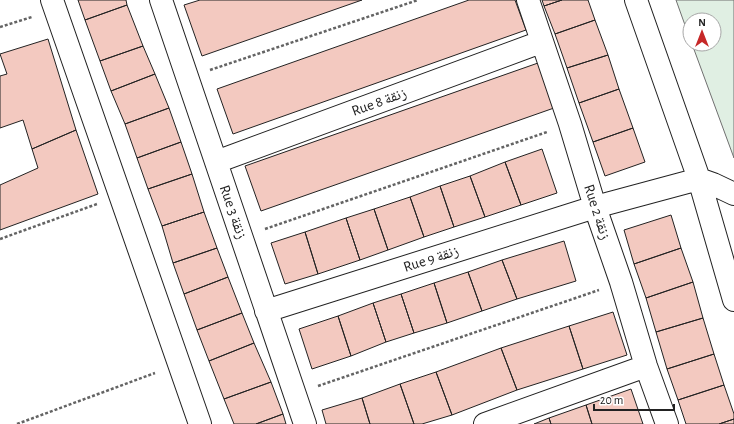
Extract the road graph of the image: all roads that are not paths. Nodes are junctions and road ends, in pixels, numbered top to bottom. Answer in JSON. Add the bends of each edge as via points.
{"nodes":[{"id":1,"x":161,"y":0,"type":"edge"},
{"id":2,"x":528,"y":0,"type":"edge"},
{"id":3,"x":636,"y":0,"type":"edge"},
{"id":4,"x":54,"y":5,"type":"edge"},
{"id":5,"x":542,"y":42,"type":"junction"},
{"id":6,"x":216,"y":162,"type":"junction"},
{"id":7,"x":698,"y":179,"type":"junction"},
{"id":8,"x":734,"y":194,"type":"edge"},
{"id":9,"x":595,"y":207,"type":"junction"},
{"id":10,"x":734,"y":300,"type":"edge"},
{"id":11,"x":266,"y":311,"type":"junction"},
{"id":12,"x":646,"y":366,"type":"junction"},
{"id":13,"x":200,"y":424,"type":"edge"},
{"id":14,"x":305,"y":424,"type":"edge"},
{"id":15,"x":485,"y":424,"type":"edge"},
{"id":16,"x":667,"y":424,"type":"edge"}],
"edges":[{"from":1,"to":6,"type":"street","name":"Rue 3 زنقة"},
{"from":2,"to":5,"type":"street","name":"Rue 2 زنقة"},
{"from":3,"to":7,"type":"street"},
{"from":4,"to":13,"type":"street"},
{"from":5,"to":6,"type":"street","name":"Rue 8 زنقة"},
{"from":5,"to":9,"type":"street","name":"Rue 2 زنقة"},
{"from":6,"to":11,"type":"street","name":"Rue 3 زنقة"},
{"from":7,"to":8,"type":"street"},
{"from":7,"to":9,"type":"street","name":"Rue 9 زنقة"},
{"from":7,"to":10,"type":"street"},
{"from":9,"to":11,"type":"street","name":"Rue 9 زنقة"},
{"from":9,"to":12,"type":"street","name":"Rue 2 زنقة"},
{"from":11,"to":14,"type":"street","name":"Rue 3 زنقة"},
{"from":12,"to":15,"type":"street"},
{"from":12,"to":16,"type":"street","name":"Rue 2 زنقة"}]}
